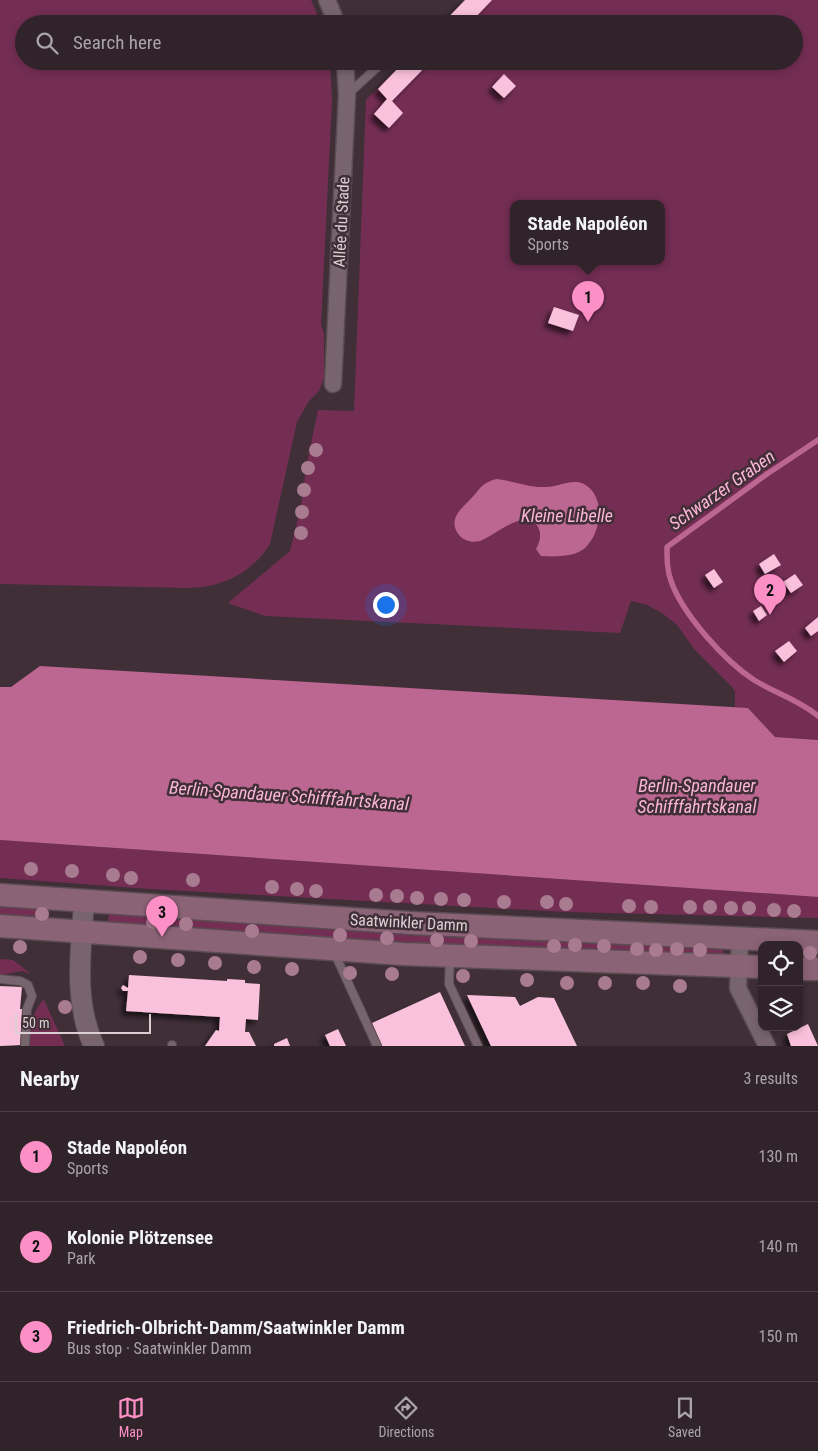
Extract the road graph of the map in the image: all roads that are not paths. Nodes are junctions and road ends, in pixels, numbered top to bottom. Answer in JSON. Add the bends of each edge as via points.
{"nodes":[{"id":1,"x":327,"y":0,"type":"edge"},
{"id":2,"x":333,"y":15,"type":"edge"},
{"id":3,"x":345,"y":70,"type":"edge"},
{"id":4,"x":374,"y":70,"type":"edge"},
{"id":5,"x":347,"y":95,"type":"junction"},
{"id":6,"x":333,"y":384,"type":"dead end"},
{"id":7,"x":0,"y":895,"type":"edge"},
{"id":8,"x":84,"y":902,"type":"junction"},
{"id":9,"x":0,"y":926,"type":"edge"},
{"id":10,"x":82,"y":931,"type":"junction"},
{"id":11,"x":740,"y":938,"type":"junction"},
{"id":12,"x":761,"y":941,"type":"edge"},
{"id":13,"x":803,"y":942,"type":"edge"},
{"id":14,"x":818,"y":942,"type":"edge"},
{"id":15,"x":333,"y":950,"type":"junction"},
{"id":16,"x":450,"y":956,"type":"junction"},
{"id":17,"x":739,"y":966,"type":"junction"},
{"id":18,"x":758,"y":967,"type":"edge"},
{"id":19,"x":803,"y":969,"type":"edge"},
{"id":20,"x":818,"y":969,"type":"edge"},
{"id":21,"x":0,"y":979,"type":"edge"},
{"id":22,"x":765,"y":1038,"type":"edge"},
{"id":23,"x":25,"y":1046,"type":"edge"},
{"id":24,"x":94,"y":1046,"type":"edge"},
{"id":25,"x":377,"y":1046,"type":"edge"},
{"id":26,"x":478,"y":1046,"type":"edge"}],
"edges":[{"from":1,"to":2,"type":"street"},
{"from":3,"to":5,"type":"street","name":"Allée du Stade"},
{"from":4,"to":5,"type":"lane"},
{"from":5,"to":6,"type":"street","name":"Allée du Stade"},
{"from":7,"to":8,"type":"main road","name":"Saatwinkler Damm"},
{"from":8,"to":10,"type":"street"},
{"from":8,"to":11,"type":"main road","name":"Saatwinkler Damm","via":[[411,923]]},
{"from":9,"to":10,"type":"main road","name":"Saatwinkler Damm"},
{"from":10,"to":15,"type":"main road","name":"Saatwinkler Damm"},
{"from":10,"to":24,"type":"street","via":[[79,966],[82,1005]]},
{"from":11,"to":12,"type":"main road","name":"Saatwinkler Damm"},
{"from":11,"to":17,"type":"street"},
{"from":13,"to":14,"type":"main road","name":"Saatwinkler Damm"},
{"from":15,"to":16,"type":"main road","name":"Saatwinkler Damm"},
{"from":15,"to":25,"type":"lane"},
{"from":16,"to":17,"type":"main road","name":"Saatwinkler Damm"},
{"from":16,"to":26,"type":"lane","via":[[449,984]]},
{"from":17,"to":18,"type":"main road","name":"Saatwinkler Damm"},
{"from":17,"to":22,"type":"street","via":[[738,988]]},
{"from":19,"to":20,"type":"main road"},
{"from":21,"to":23,"type":"lane","via":[[28,985],[32,996],[27,1009]]}]}
